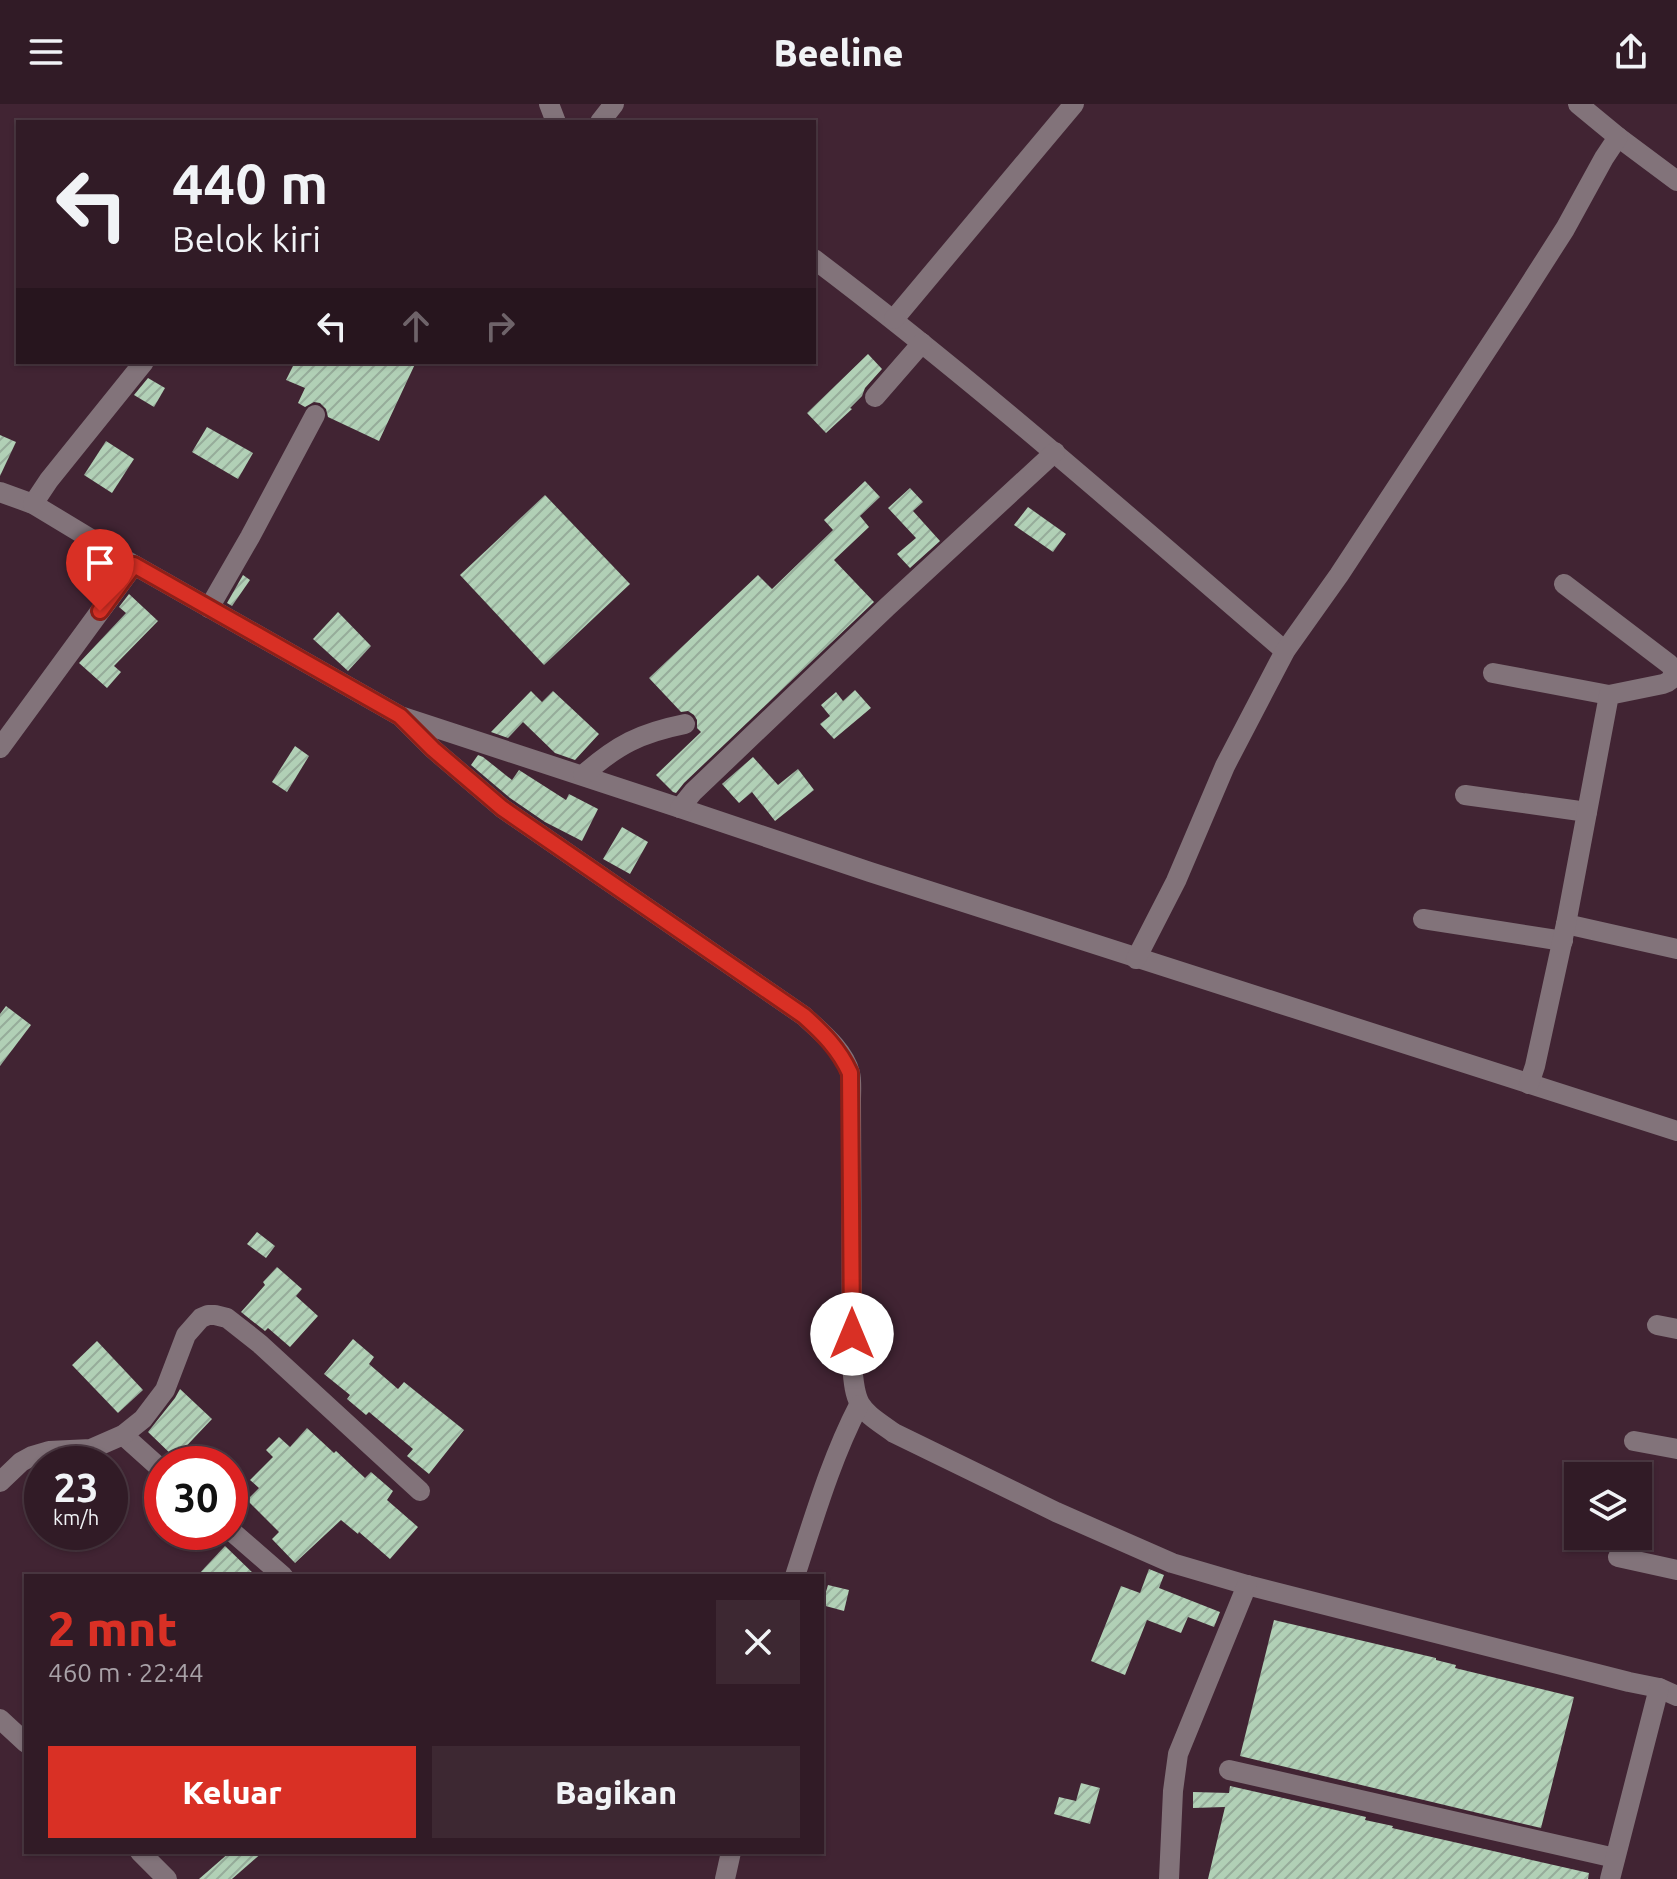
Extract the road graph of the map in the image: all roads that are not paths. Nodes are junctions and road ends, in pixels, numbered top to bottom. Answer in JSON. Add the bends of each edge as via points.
{"nodes":[{"id":1,"x":614,"y":104,"type":"edge"},
{"id":2,"x":1074,"y":104,"type":"edge"},
{"id":3,"x":1578,"y":104,"type":"edge"},
{"id":4,"x":602,"y":120,"type":"edge"},
{"id":5,"x":1618,"y":137,"type":"junction"},
{"id":6,"x":1677,"y":181,"type":"edge"},
{"id":7,"x":816,"y":260,"type":"edge"},
{"id":8,"x":894,"y":319,"type":"junction"},
{"id":9,"x":922,"y":343,"type":"junction"},
{"id":10,"x":142,"y":364,"type":"edge"},
{"id":11,"x":875,"y":397,"type":"dead end"},
{"id":12,"x":315,"y":415,"type":"dead end"},
{"id":13,"x":1055,"y":452,"type":"junction"},
{"id":14,"x":0,"y":492,"type":"edge"},
{"id":15,"x":33,"y":504,"type":"junction"},
{"id":16,"x":134,"y":565,"type":"junction"},
{"id":17,"x":1564,"y":584,"type":"dead end"},
{"id":18,"x":209,"y":608,"type":"junction"},
{"id":19,"x":1285,"y":651,"type":"junction"},
{"id":20,"x":1493,"y":673,"type":"dead end"},
{"id":21,"x":1609,"y":695,"type":"junction"},
{"id":22,"x":400,"y":716,"type":"junction"},
{"id":23,"x":685,"y":724,"type":"dead end"},
{"id":24,"x":0,"y":748,"type":"edge"},
{"id":25,"x":583,"y":775,"type":"junction"},
{"id":26,"x":1465,"y":795,"type":"dead end"},
{"id":27,"x":680,"y":808,"type":"junction"},
{"id":28,"x":1587,"y":812,"type":"junction"},
{"id":29,"x":1423,"y":919,"type":"dead end"},
{"id":30,"x":1564,"y":932,"type":"junction"},
{"id":31,"x":1677,"y":949,"type":"edge"},
{"id":32,"x":1136,"y":959,"type":"junction"},
{"id":33,"x":1529,"y":1084,"type":"junction"},
{"id":34,"x":1677,"y":1131,"type":"edge"},
{"id":35,"x":859,"y":1405,"type":"junction"},
{"id":36,"x":123,"y":1435,"type":"junction"},
{"id":37,"x":1634,"y":1441,"type":"dead end"},
{"id":38,"x":1677,"y":1449,"type":"edge"},
{"id":39,"x":144,"y":1454,"type":"edge"},
{"id":40,"x":0,"y":1482,"type":"edge"},
{"id":41,"x":420,"y":1491,"type":"dead end"},
{"id":42,"x":248,"y":1546,"type":"edge"},
{"id":43,"x":1618,"y":1557,"type":"dead end"},
{"id":44,"x":1677,"y":1570,"type":"edge"},
{"id":45,"x":281,"y":1574,"type":"edge"},
{"id":46,"x":796,"y":1574,"type":"edge"},
{"id":47,"x":1247,"y":1585,"type":"junction"},
{"id":48,"x":1668,"y":1692,"type":"edge"},
{"id":49,"x":0,"y":1719,"type":"edge"},
{"id":50,"x":24,"y":1741,"type":"edge"},
{"id":51,"x":1229,"y":1770,"type":"dead end"},
{"id":52,"x":142,"y":1854,"type":"edge"},
{"id":53,"x":731,"y":1854,"type":"edge"},
{"id":54,"x":1615,"y":1858,"type":"junction"},
{"id":55,"x":167,"y":1879,"type":"edge"},
{"id":56,"x":725,"y":1879,"type":"edge"},
{"id":57,"x":1169,"y":1879,"type":"edge"},
{"id":58,"x":1610,"y":1879,"type":"edge"}],
"edges":[{"from":1,"to":4,"type":"street"},
{"from":2,"to":8,"type":"street"},
{"from":3,"to":5,"type":"street"},
{"from":5,"to":6,"type":"street"},
{"from":5,"to":19,"type":"street","via":[[1565,229]]},
{"from":7,"to":8,"type":"street"},
{"from":8,"to":9,"type":"street"},
{"from":9,"to":11,"type":"street"},
{"from":9,"to":13,"type":"street"},
{"from":10,"to":15,"type":"street"},
{"from":12,"to":18,"type":"street"},
{"from":13,"to":19,"type":"street"},
{"from":13,"to":27,"type":"street"},
{"from":14,"to":15,"type":"street"},
{"from":15,"to":16,"type":"street"},
{"from":16,"to":18,"type":"street"},
{"from":16,"to":24,"type":"street"},
{"from":17,"to":21,"type":"street","via":[[1674,671],[1668,682]]},
{"from":18,"to":22,"type":"street"},
{"from":19,"to":32,"type":"street"},
{"from":20,"to":21,"type":"street"},
{"from":21,"to":28,"type":"street"},
{"from":22,"to":25,"type":"street"},
{"from":22,"to":35,"type":"street","via":[[502,808],[804,1016],[843,1058],[850,1073],[852,1363]]},
{"from":23,"to":25,"type":"street","via":[[628,741]]},
{"from":25,"to":27,"type":"street"},
{"from":26,"to":28,"type":"street"},
{"from":27,"to":32,"type":"street"},
{"from":28,"to":30,"type":"street"},
{"from":29,"to":30,"type":"street"},
{"from":30,"to":31,"type":"street"},
{"from":30,"to":33,"type":"street"},
{"from":32,"to":33,"type":"street"},
{"from":33,"to":34,"type":"street"},
{"from":35,"to":46,"type":"street","via":[[831,1467]]},
{"from":35,"to":47,"type":"street","via":[[894,1433],[1056,1512],[1172,1563]]},
{"from":36,"to":39,"type":"street"},
{"from":36,"to":40,"type":"street","via":[[91,1449],[32,1456]]},
{"from":36,"to":41,"type":"street","via":[[165,1390],[186,1335],[201,1318],[215,1315],[260,1344]]},
{"from":37,"to":38,"type":"street"},
{"from":42,"to":45,"type":"street"},
{"from":43,"to":44,"type":"street"},
{"from":47,"to":48,"type":"street"},
{"from":47,"to":57,"type":"street","via":[[1178,1754]]},
{"from":48,"to":54,"type":"street"},
{"from":49,"to":50,"type":"street"},
{"from":51,"to":54,"type":"street"},
{"from":52,"to":55,"type":"street"},
{"from":53,"to":56,"type":"street"},
{"from":54,"to":58,"type":"street"}]}
